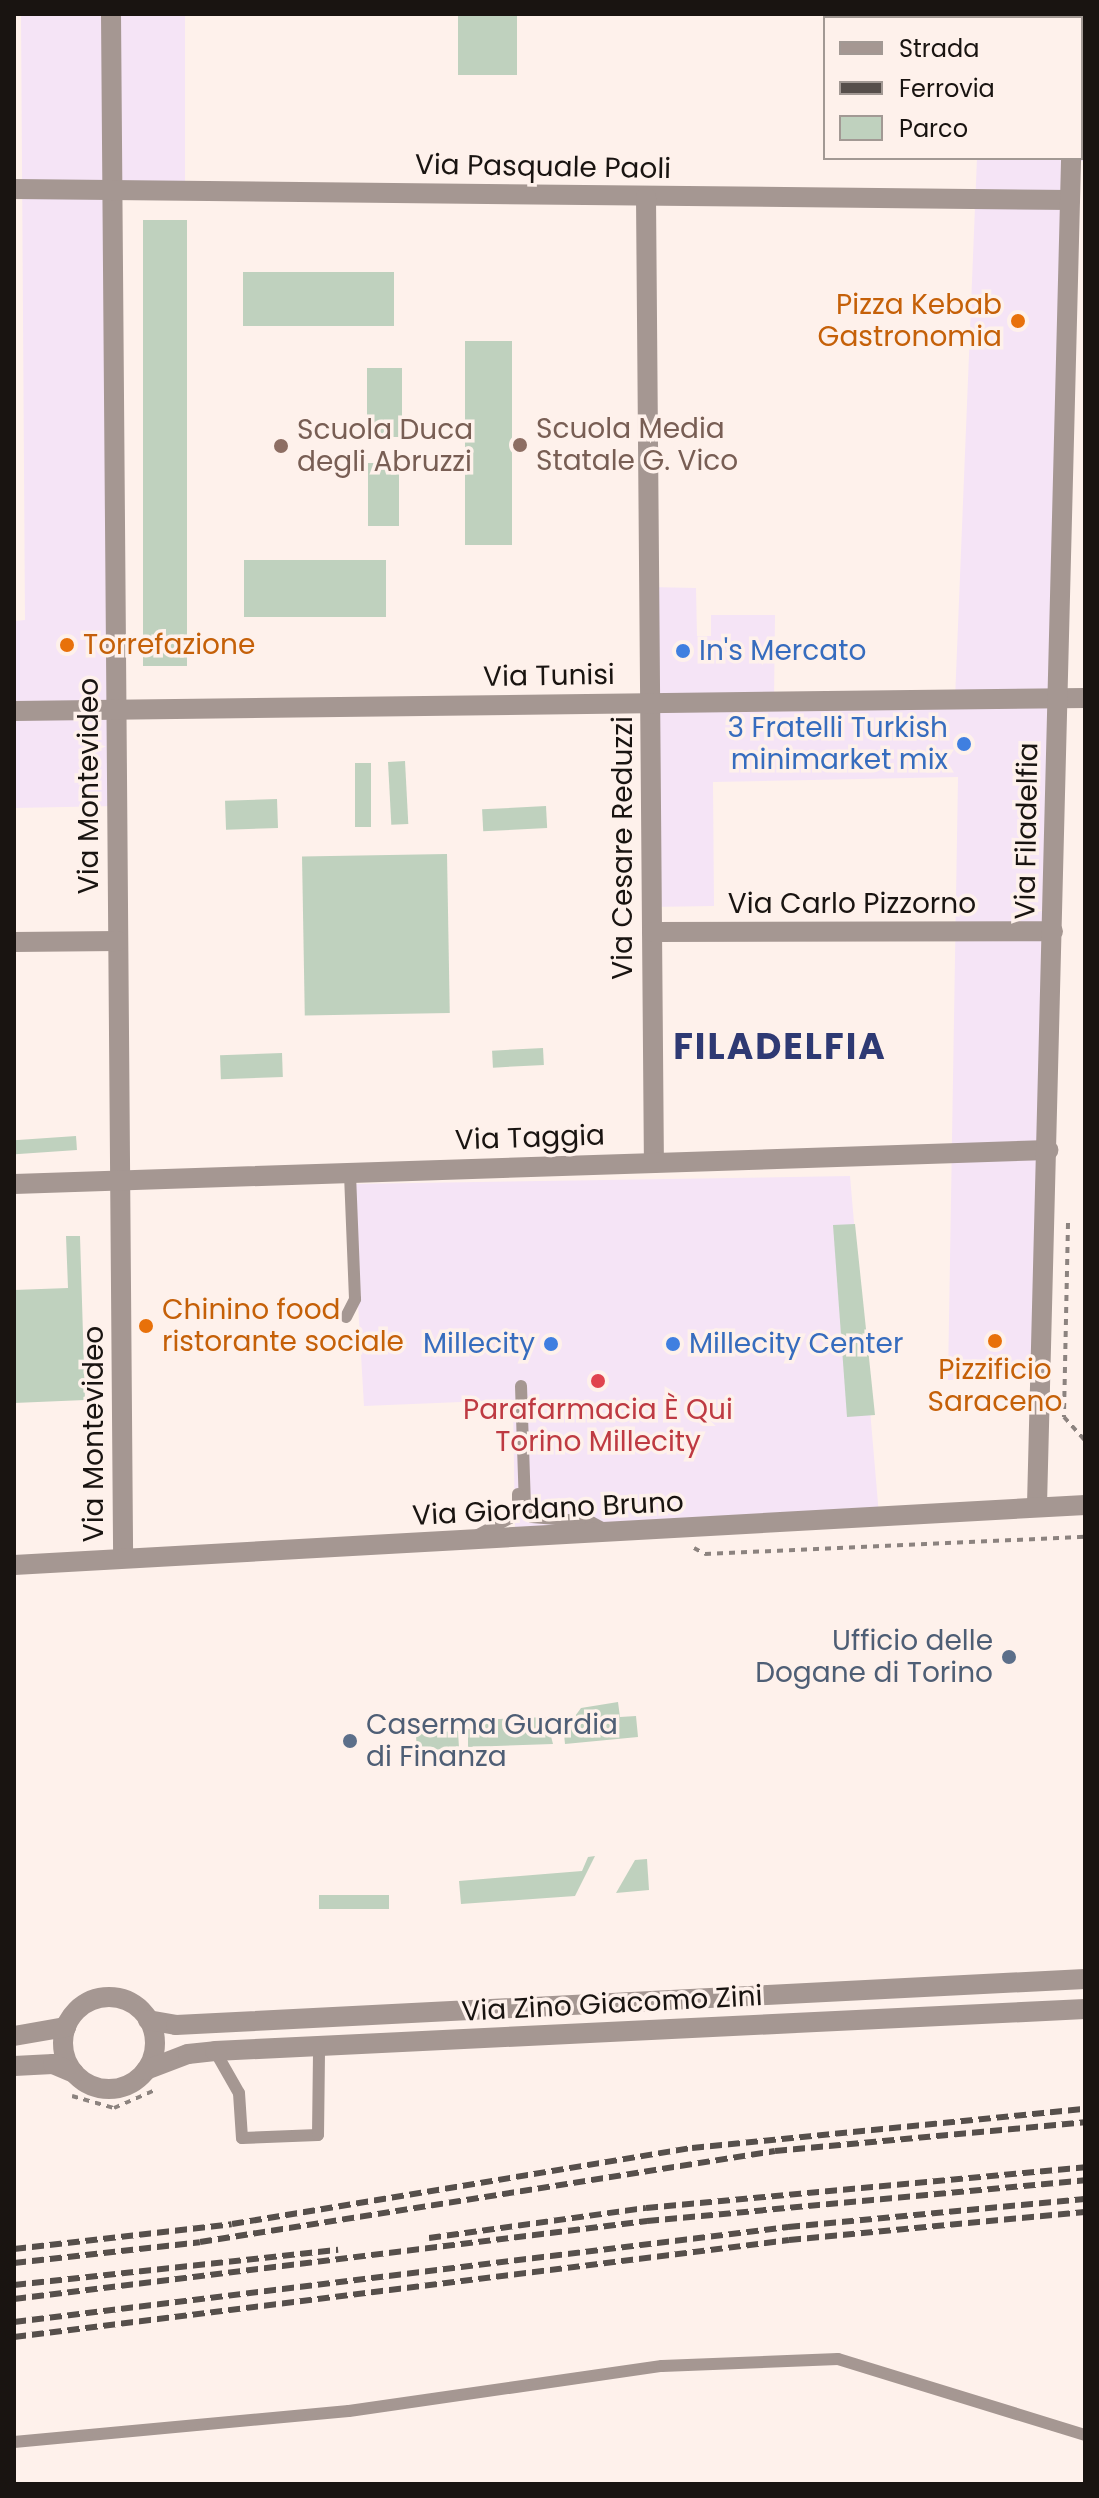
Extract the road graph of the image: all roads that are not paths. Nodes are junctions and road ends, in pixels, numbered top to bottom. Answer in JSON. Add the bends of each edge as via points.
{"nodes":[{"id":1,"x":111,"y":14,"type":"edge"},
{"id":2,"x":1076,"y":168,"type":"edge"},
{"id":3,"x":14,"y":189,"type":"edge"},
{"id":4,"x":112,"y":190,"type":"junction"},
{"id":5,"x":646,"y":197,"type":"junction"},
{"id":6,"x":1070,"y":200,"type":"junction"},
{"id":7,"x":1076,"y":374,"type":"edge"},
{"id":8,"x":1085,"y":698,"type":"edge"},
{"id":9,"x":1059,"y":699,"type":"junction"},
{"id":10,"x":650,"y":703,"type":"junction"},
{"id":11,"x":116,"y":708,"type":"junction"},
{"id":12,"x":14,"y":711,"type":"edge"},
{"id":13,"x":1053,"y":931,"type":"junction"},
{"id":14,"x":652,"y":932,"type":"junction"},
{"id":15,"x":118,"y":941,"type":"junction"},
{"id":16,"x":14,"y":942,"type":"edge"},
{"id":17,"x":1048,"y":1150,"type":"junction"},
{"id":18,"x":654,"y":1163,"type":"junction"},
{"id":19,"x":350,"y":1172,"type":"junction"},
{"id":20,"x":120,"y":1181,"type":"junction"},
{"id":21,"x":14,"y":1184,"type":"edge"},
{"id":22,"x":346,"y":1317,"type":"dead end"},
{"id":23,"x":1037,"y":1505,"type":"junction"},
{"id":24,"x":1085,"y":1505,"type":"edge"},
{"id":25,"x":614,"y":1534,"type":"junction"},
{"id":26,"x":464,"y":1542,"type":"junction"},
{"id":27,"x":123,"y":1558,"type":"junction"},
{"id":28,"x":14,"y":1565,"type":"edge"},
{"id":29,"x":1085,"y":1979,"type":"edge"},
{"id":30,"x":1085,"y":2009,"type":"edge"},
{"id":31,"x":148,"y":2020,"type":"junction"},
{"id":32,"x":66,"y":2027,"type":"junction"},
{"id":33,"x":14,"y":2036,"type":"edge"},
{"id":34,"x":319,"y":2047,"type":"junction"},
{"id":35,"x":215,"y":2051,"type":"junction"},
{"id":36,"x":14,"y":2066,"type":"edge"},
{"id":37,"x":146,"y":2070,"type":"junction"},
{"id":38,"x":74,"y":2073,"type":"junction"},
{"id":39,"x":1085,"y":2435,"type":"edge"},
{"id":40,"x":14,"y":2442,"type":"edge"}],
"edges":[{"from":1,"to":4,"type":"street","name":"Via Montevideo"},
{"from":2,"to":6,"type":"street","name":"Via Filadelfia"},
{"from":3,"to":4,"type":"street","name":"Via Pasquale Paoli"},
{"from":4,"to":5,"type":"street","name":"Via Pasquale Paoli"},
{"from":4,"to":11,"type":"street","name":"Via Montevideo"},
{"from":5,"to":6,"type":"street","name":"Via Pasquale Paoli"},
{"from":5,"to":10,"type":"street","name":"Via Cesare Reduzzi"},
{"from":6,"to":7,"type":"street","name":"Via Filadelfia"},
{"from":7,"to":9,"type":"street","name":"Via Filadelfia"},
{"from":8,"to":9,"type":"street","name":"Via Tunisi"},
{"from":9,"to":10,"type":"street","name":"Via Tunisi"},
{"from":9,"to":13,"type":"street","name":"Via Filadelfia"},
{"from":10,"to":11,"type":"street","name":"Via Tunisi"},
{"from":10,"to":14,"type":"street","name":"Via Cesare Reduzzi"},
{"from":11,"to":12,"type":"street","name":"Via Tunisi"},
{"from":11,"to":15,"type":"street","name":"Via Montevideo"},
{"from":13,"to":14,"type":"street","name":"Via Carlo Pizzorno"},
{"from":13,"to":17,"type":"street","name":"Via Filadelfia"},
{"from":14,"to":18,"type":"street","name":"Via Cesare Reduzzi"},
{"from":15,"to":16,"type":"street"},
{"from":15,"to":20,"type":"street","name":"Via Montevideo"},
{"from":17,"to":18,"type":"street","name":"Via Taggia"},
{"from":17,"to":23,"type":"street","name":"Via Filadelfia"},
{"from":18,"to":19,"type":"street","name":"Via Taggia"},
{"from":19,"to":20,"type":"street","name":"Via Taggia"},
{"from":19,"to":22,"type":"lane","via":[[355,1299]]},
{"from":20,"to":21,"type":"street","name":"Via Taggia"},
{"from":20,"to":27,"type":"street","name":"Via Montevideo"},
{"from":23,"to":24,"type":"street","name":"Via Giordano Bruno"},
{"from":23,"to":25,"type":"street","name":"Via Giordano Bruno"},
{"from":25,"to":26,"type":"street","name":"Via Giordano Bruno"},
{"from":25,"to":26,"type":"lane","via":[[591,1522],[532,1517],[525,1507],[517,1387],[518,1506],[510,1518]]},
{"from":26,"to":27,"type":"street","name":"Via Giordano Bruno"},
{"from":27,"to":28,"type":"street","name":"Via Giordano Bruno"},
{"from":29,"to":31,"type":"street","name":"Via Zino Giacomo Zini","via":[[176,2025]]},
{"from":30,"to":34,"type":"street","name":"Via Zino Giacomo Zini"},
{"from":31,"to":32,"type":"street","via":[[130,2002],[105,1997],[81,2006]]},
{"from":31,"to":37,"type":"street","via":[[155,2045]]},
{"from":32,"to":33,"type":"street"},
{"from":32,"to":38,"type":"street","via":[[64,2055]]},
{"from":34,"to":35,"type":"street","name":"Via Zino Giacomo Zini"},
{"from":34,"to":35,"type":"lane","via":[[318,2135],[242,2138],[239,2093]]},
{"from":35,"to":37,"type":"street","name":"Via Zino Giacomo Zini","via":[[188,2054]]},
{"from":36,"to":38,"type":"street","via":[[53,2064]]},
{"from":37,"to":38,"type":"street","via":[[131,2083],[112,2089],[91,2086]]},
{"from":39,"to":40,"type":"lane","via":[[838,2359],[662,2366],[349,2411]]}]}
